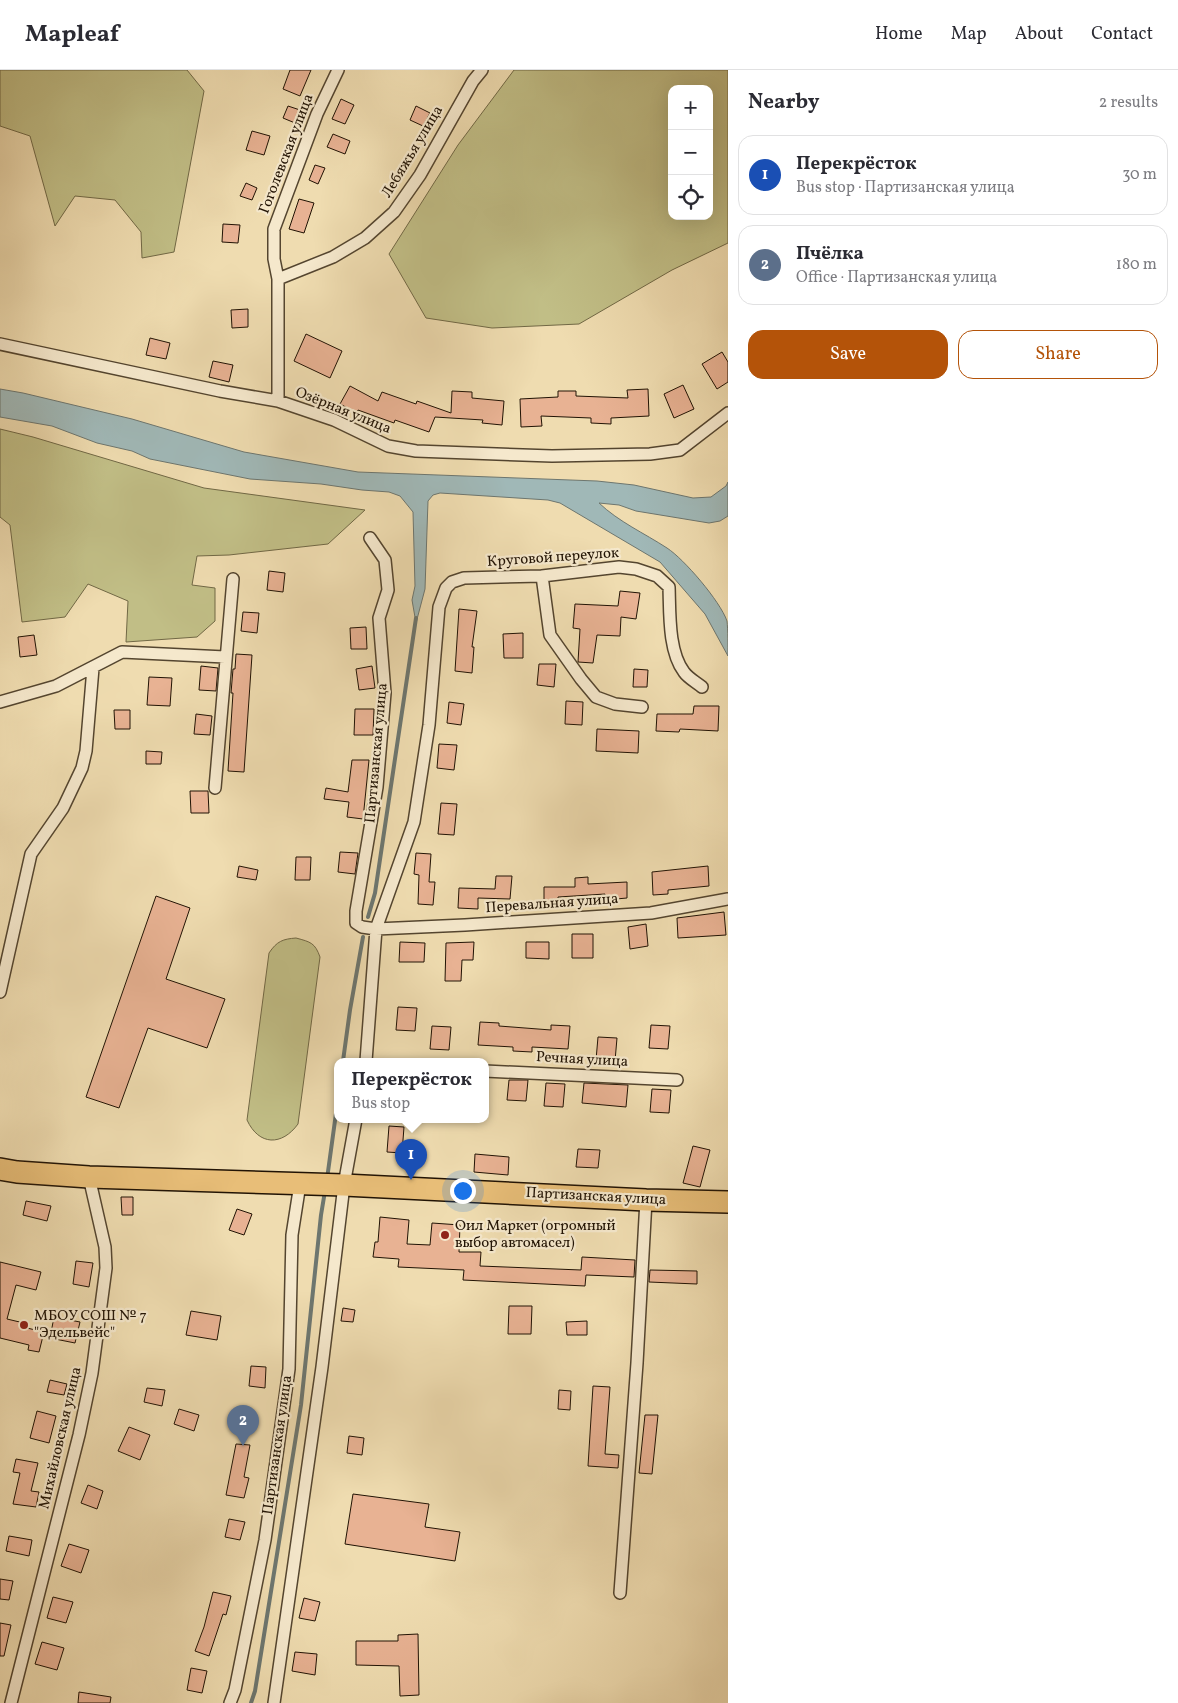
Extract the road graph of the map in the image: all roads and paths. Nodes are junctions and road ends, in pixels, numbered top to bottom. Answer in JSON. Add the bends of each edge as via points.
{"nodes":[{"id":1,"x":338,"y":70,"type":"edge"},
{"id":2,"x":482,"y":70,"type":"edge"},
{"id":3,"x":278,"y":279,"type":"junction"},
{"id":4,"x":0,"y":344,"type":"edge"},
{"id":5,"x":278,"y":401,"type":"junction"},
{"id":6,"x":728,"y":413,"type":"edge"},
{"id":7,"x":370,"y":538,"type":"dead end"},
{"id":8,"x":542,"y":576,"type":"junction"},
{"id":9,"x":233,"y":579,"type":"dead end"},
{"id":10,"x":225,"y":657,"type":"junction"},
{"id":11,"x":93,"y":668,"type":"junction"},
{"id":12,"x":702,"y":687,"type":"dead end"},
{"id":13,"x":0,"y":702,"type":"edge"},
{"id":14,"x":642,"y":707,"type":"dead end"},
{"id":15,"x":215,"y":788,"type":"dead end"},
{"id":16,"x":728,"y":899,"type":"edge"},
{"id":17,"x":376,"y":929,"type":"junction"},
{"id":18,"x":0,"y":992,"type":"edge"},
{"id":19,"x":366,"y":1058,"type":"edge"},
{"id":20,"x":489,"y":1071,"type":"edge"},
{"id":21,"x":677,"y":1080,"type":"dead end"},
{"id":22,"x":355,"y":1123,"type":"edge"},
{"id":23,"x":6,"y":1173,"type":"edge"},
{"id":24,"x":89,"y":1177,"type":"junction"},
{"id":25,"x":304,"y":1184,"type":"junction"},
{"id":26,"x":340,"y":1185,"type":"junction"},
{"id":27,"x":646,"y":1200,"type":"junction"},
{"id":28,"x":728,"y":1202,"type":"edge"},
{"id":29,"x":620,"y":1593,"type":"dead end"},
{"id":30,"x":11,"y":1703,"type":"edge"},
{"id":31,"x":230,"y":1703,"type":"edge"},
{"id":32,"x":274,"y":1703,"type":"edge"}],
"edges":[{"from":1,"to":3,"type":"street","name":"Гоголевская улица","via":[[317,114],[274,229]]},
{"from":2,"to":3,"type":"street","name":"Лебяжья улица","via":[[420,175],[394,212],[365,238],[333,257]]},
{"from":3,"to":5,"type":"street","name":"Гоголевская улица"},
{"from":4,"to":5,"type":"street","name":"Озёрная улица"},
{"from":5,"to":6,"type":"street","name":"Озёрная улица","via":[[334,420],[388,446],[416,451],[552,456],[650,454],[680,450]]},
{"from":7,"to":17,"type":"street","name":"Партизанская улица","via":[[385,560],[387,575],[388,590],[378,618],[385,693],[377,787],[356,923]]},
{"from":8,"to":12,"type":"street","name":"Круговой переулок","via":[[619,567],[657,576],[669,588],[674,651],[684,672]]},
{"from":8,"to":14,"type":"street","via":[[550,635],[580,679],[596,697],[615,704]]},
{"from":8,"to":17,"type":"street","name":"Круговой переулок","via":[[464,578],[446,588],[439,607],[429,725],[414,822]]},
{"from":9,"to":10,"type":"street"},
{"from":10,"to":11,"type":"street","via":[[122,652]]},
{"from":10,"to":15,"type":"street"},
{"from":11,"to":13,"type":"street","via":[[56,686]]},
{"from":11,"to":18,"type":"street","via":[[82,768],[62,808],[31,854]]},
{"from":16,"to":17,"type":"street","name":"Перевальная улица","via":[[651,913]]},
{"from":17,"to":19,"type":"street"},
{"from":20,"to":21,"type":"street","name":"Речная улица"},
{"from":22,"to":26,"type":"street"},
{"from":23,"to":24,"type":"highway","name":"Партизанская улица"},
{"from":24,"to":25,"type":"highway","name":"Партизанская улица"},
{"from":24,"to":30,"type":"street","name":"Михайловская улица","via":[[105,1248],[106,1268],[92,1373]]},
{"from":25,"to":26,"type":"highway","name":"Партизанская улица"},
{"from":25,"to":31,"type":"street","name":"Партизанская улица","via":[[292,1235],[289,1369],[265,1540]]},
{"from":26,"to":27,"type":"highway","name":"Партизанская улица"},
{"from":26,"to":32,"type":"street","via":[[322,1367]]},
{"from":27,"to":28,"type":"highway","name":"Партизанская улица"},
{"from":27,"to":29,"type":"street"}]}
